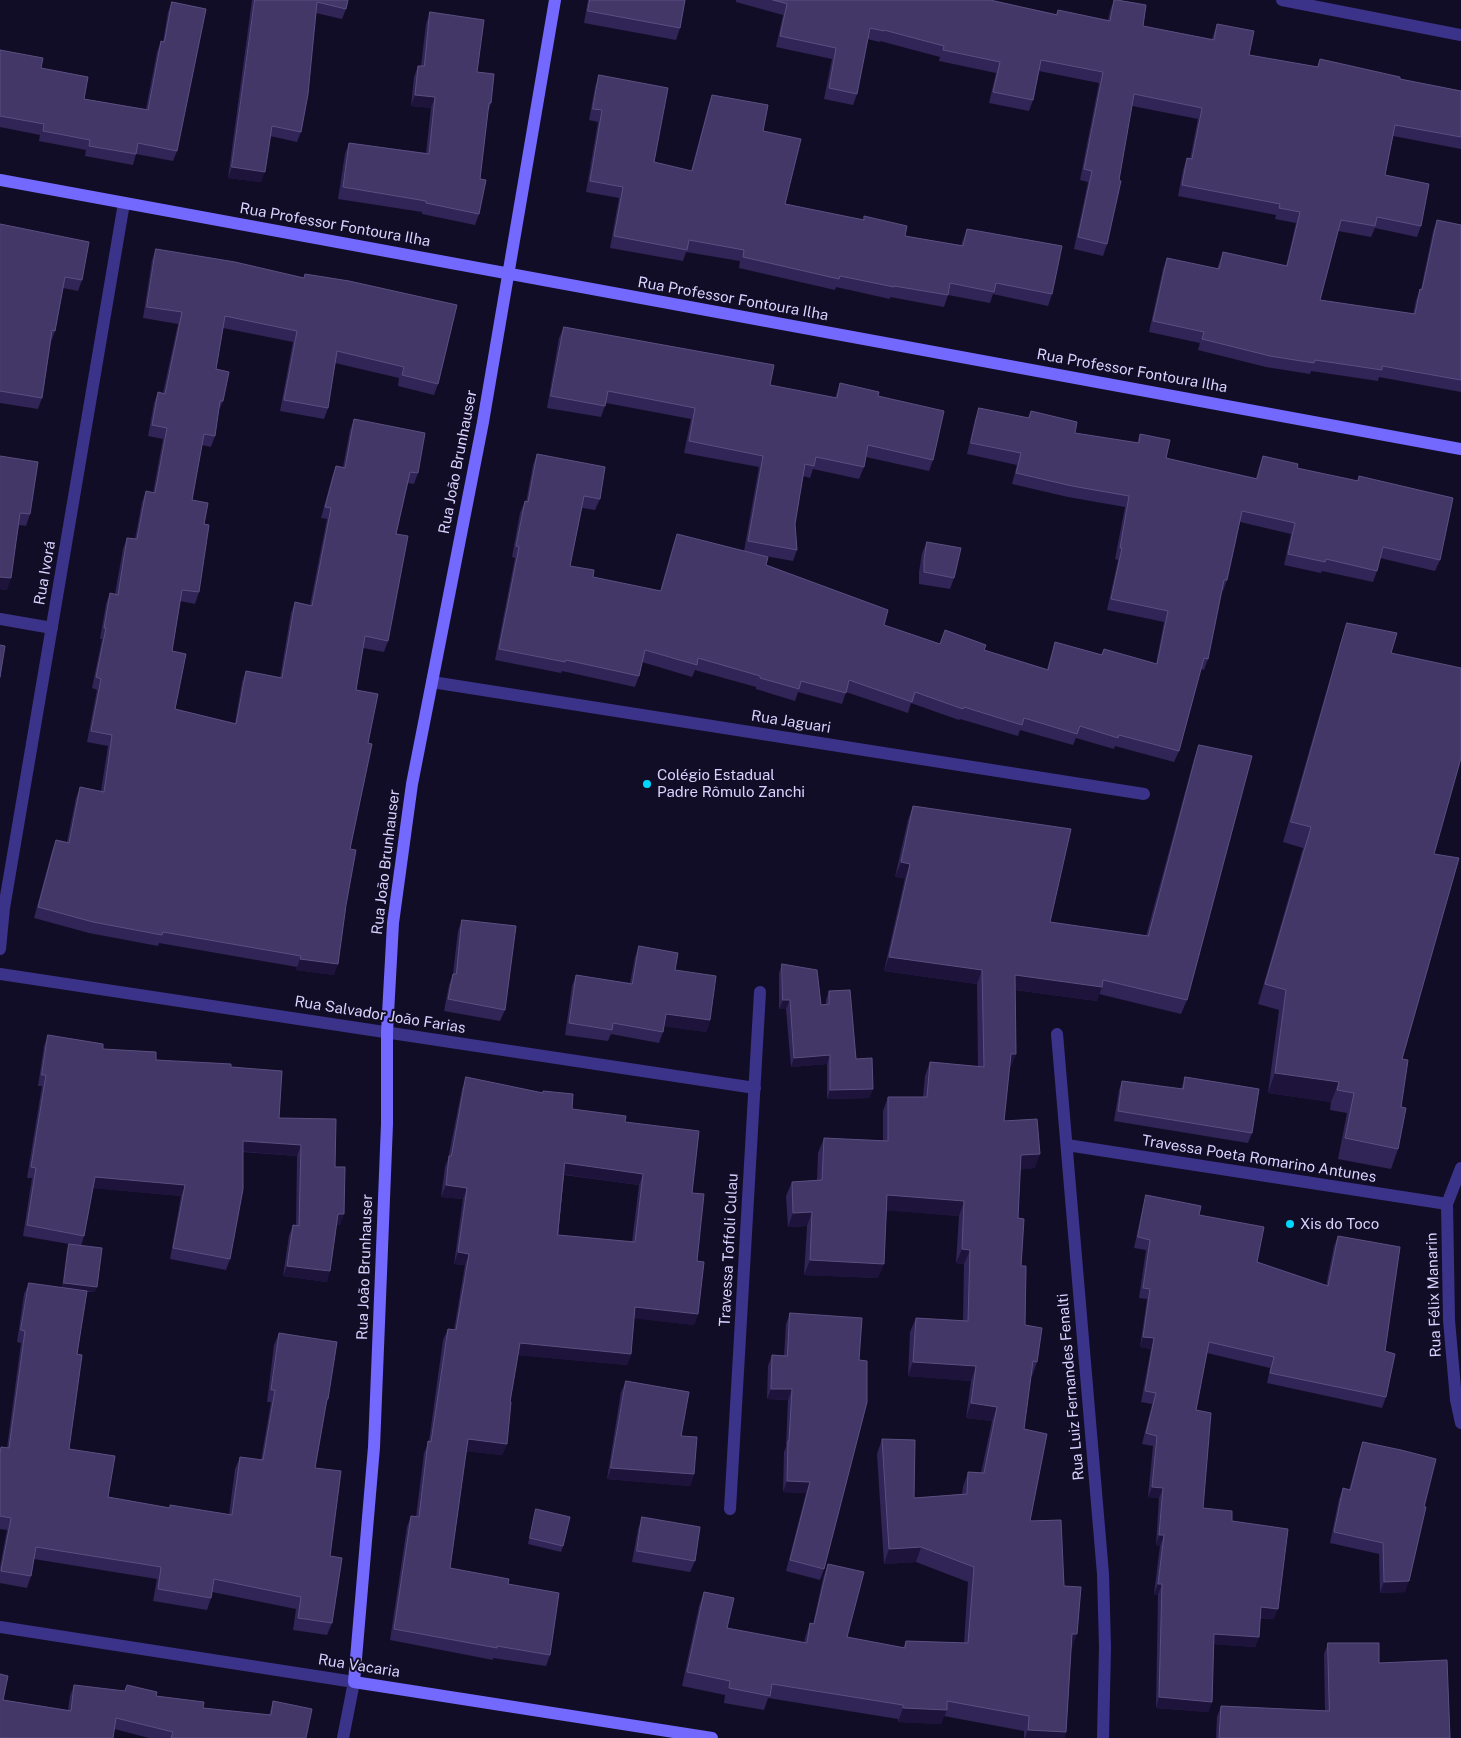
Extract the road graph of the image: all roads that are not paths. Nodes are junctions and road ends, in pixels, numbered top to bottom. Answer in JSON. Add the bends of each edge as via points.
{"nodes":[{"id":1,"x":555,"y":0,"type":"edge"},
{"id":2,"x":1282,"y":0,"type":"edge"},
{"id":3,"x":1461,"y":35,"type":"edge"},
{"id":4,"x":0,"y":180,"type":"edge"},
{"id":5,"x":124,"y":203,"type":"junction"},
{"id":6,"x":508,"y":274,"type":"junction"},
{"id":7,"x":1461,"y":448,"type":"edge"},
{"id":8,"x":0,"y":619,"type":"edge"},
{"id":9,"x":52,"y":628,"type":"junction"},
{"id":10,"x":432,"y":682,"type":"junction"},
{"id":11,"x":1144,"y":794,"type":"dead end"},
{"id":12,"x":0,"y":949,"type":"edge"},
{"id":13,"x":0,"y":974,"type":"edge"},
{"id":14,"x":760,"y":992,"type":"dead end"},
{"id":15,"x":387,"y":1032,"type":"junction"},
{"id":16,"x":1057,"y":1034,"type":"dead end"},
{"id":17,"x":755,"y":1088,"type":"junction"},
{"id":18,"x":1066,"y":1145,"type":"junction"},
{"id":19,"x":1461,"y":1168,"type":"edge"},
{"id":20,"x":1447,"y":1204,"type":"junction"},
{"id":21,"x":1461,"y":1423,"type":"edge"},
{"id":22,"x":730,"y":1509,"type":"dead end"},
{"id":23,"x":0,"y":1627,"type":"edge"},
{"id":24,"x":354,"y":1682,"type":"junction"},
{"id":25,"x":343,"y":1738,"type":"edge"},
{"id":26,"x":712,"y":1738,"type":"edge"},
{"id":27,"x":1103,"y":1738,"type":"edge"}],
"edges":[{"from":1,"to":6,"type":"street","name":"Rua João Brunhauser"},
{"from":2,"to":3,"type":"street"},
{"from":4,"to":5,"type":"street","name":"Rua Professor Fontoura Ilha"},
{"from":5,"to":6,"type":"street","name":"Rua Professor Fontoura Ilha"},
{"from":5,"to":9,"type":"street","name":"Rua Ivorá"},
{"from":6,"to":7,"type":"street","name":"Rua Professor Fontoura Ilha"},
{"from":6,"to":10,"type":"street","name":"Rua João Brunhauser","via":[[483,422]]},
{"from":8,"to":9,"type":"street"},
{"from":9,"to":12,"type":"street","name":"Rua Ivorá","via":[[4,908]]},
{"from":10,"to":11,"type":"street","name":"Rua Jaguari"},
{"from":10,"to":15,"type":"street","name":"Rua João Brunhauser","via":[[412,784],[393,923]]},
{"from":13,"to":15,"type":"street","name":"Rua Salvador João Farias"},
{"from":14,"to":17,"type":"street","name":"Travessa Toffoli Culau"},
{"from":15,"to":17,"type":"street","name":"Rua Salvador João Farias"},
{"from":15,"to":24,"type":"street","name":"Rua João Brunhauser","via":[[387,1124],[374,1447]]},
{"from":16,"to":18,"type":"street","name":"Rua Luiz Fernandes Fenalti"},
{"from":17,"to":22,"type":"street","name":"Travessa Toffoli Culau"},
{"from":18,"to":20,"type":"street","name":"Travessa Poeta Romarino Antunes"},
{"from":18,"to":27,"type":"street","name":"Rua Luiz Fernandes Fenalti","via":[[1102,1574],[1105,1647]]},
{"from":19,"to":20,"type":"street","name":"Rua Félix Manarin"},
{"from":20,"to":21,"type":"street","name":"Rua Félix Manarin","via":[[1449,1320]]},
{"from":23,"to":24,"type":"street","name":"Rua Vacaria"},
{"from":24,"to":25,"type":"street","name":"Rua João Brunhauser"},
{"from":24,"to":26,"type":"street","name":"Rua Vacaria"}]}
